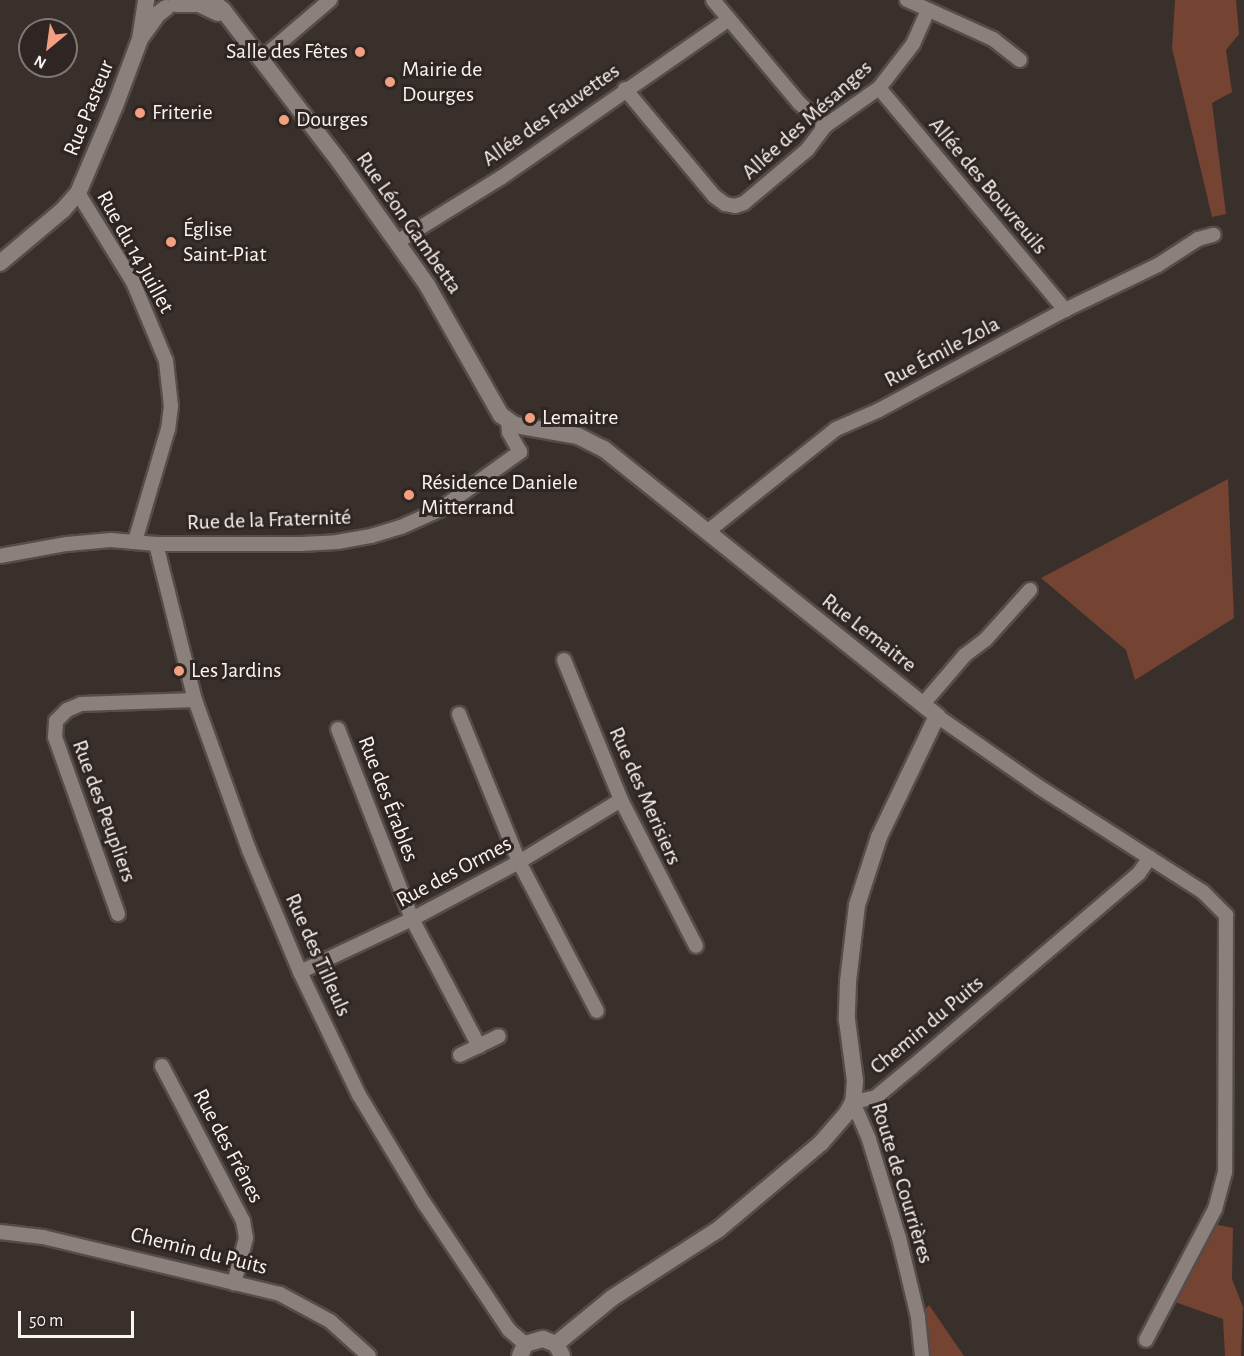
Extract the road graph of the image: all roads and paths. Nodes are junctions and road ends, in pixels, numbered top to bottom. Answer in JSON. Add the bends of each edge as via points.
{"nodes":[{"id":1,"x":147,"y":0,"type":"edge"},
{"id":2,"x":211,"y":0,"type":"edge"},
{"id":3,"x":330,"y":0,"type":"edge"},
{"id":4,"x":713,"y":0,"type":"edge"},
{"id":5,"x":907,"y":0,"type":"edge"},
{"id":6,"x":168,"y":3,"type":"edge"},
{"id":7,"x":928,"y":11,"type":"junction"},
{"id":8,"x":728,"y":20,"type":"junction"},
{"id":9,"x":229,"y":21,"type":"junction"},
{"id":10,"x":140,"y":39,"type":"junction"},
{"id":11,"x":261,"y":59,"type":"junction"},
{"id":12,"x":1020,"y":60,"type":"dead end"},
{"id":13,"x":879,"y":88,"type":"junction"},
{"id":14,"x":625,"y":89,"type":"junction"},
{"id":15,"x":825,"y":126,"type":"junction"},
{"id":16,"x":78,"y":193,"type":"junction"},
{"id":17,"x":1213,"y":235,"type":"dead end"},
{"id":18,"x":397,"y":242,"type":"junction"},
{"id":19,"x":0,"y":263,"type":"edge"},
{"id":20,"x":1065,"y":310,"type":"junction"},
{"id":21,"x":508,"y":422,"type":"junction"},
{"id":22,"x":707,"y":532,"type":"junction"},
{"id":23,"x":135,"y":541,"type":"junction"},
{"id":24,"x":156,"y":544,"type":"junction"},
{"id":25,"x":0,"y":556,"type":"edge"},
{"id":26,"x":1030,"y":590,"type":"dead end"},
{"id":27,"x":564,"y":660,"type":"dead end"},
{"id":28,"x":195,"y":700,"type":"junction"},
{"id":29,"x":923,"y":704,"type":"junction"},
{"id":30,"x":459,"y":714,"type":"dead end"},
{"id":31,"x":937,"y":716,"type":"junction"},
{"id":32,"x":338,"y":729,"type":"dead end"},
{"id":33,"x":621,"y":800,"type":"junction"},
{"id":34,"x":1150,"y":857,"type":"junction"},
{"id":35,"x":519,"y":862,"type":"junction"},
{"id":36,"x":118,"y":914,"type":"dead end"},
{"id":37,"x":412,"y":919,"type":"junction"},
{"id":38,"x":696,"y":946,"type":"dead end"},
{"id":39,"x":300,"y":972,"type":"junction"},
{"id":40,"x":597,"y":1011,"type":"dead end"},
{"id":41,"x":499,"y":1036,"type":"dead end"},
{"id":42,"x":479,"y":1046,"type":"junction"},
{"id":43,"x":460,"y":1055,"type":"dead end"},
{"id":44,"x":162,"y":1066,"type":"dead end"},
{"id":45,"x":853,"y":1102,"type":"junction"},
{"id":46,"x":0,"y":1232,"type":"edge"},
{"id":47,"x":234,"y":1282,"type":"junction"},
{"id":48,"x":1146,"y":1340,"type":"dead end"},
{"id":49,"x":522,"y":1350,"type":"edge"},
{"id":50,"x":559,"y":1350,"type":"edge"},
{"id":51,"x":369,"y":1356,"type":"edge"},
{"id":52,"x":922,"y":1356,"type":"edge"}],
"edges":[{"from":1,"to":10,"type":"street","name":"Rue Pasteur"},
{"from":2,"to":9,"type":"street","name":"Rue Léon Gambetta"},
{"from":3,"to":11,"type":"street"},
{"from":4,"to":8,"type":"street"},
{"from":5,"to":7,"type":"street"},
{"from":6,"to":9,"type":"street","name":"Rue Léon Gambetta","via":[[199,4]]},
{"from":6,"to":10,"type":"street","name":"Rue Pasteur"},
{"from":7,"to":12,"type":"street","via":[[993,39]]},
{"from":7,"to":13,"type":"street","name":"Allée des Mésanges","via":[[913,44]]},
{"from":8,"to":14,"type":"street","name":"Allée des Fauvettes"},
{"from":8,"to":15,"type":"street","via":[[799,103]]},
{"from":9,"to":11,"type":"street","name":"Rue Léon Gambetta"},
{"from":10,"to":16,"type":"street","name":"Rue Pasteur"},
{"from":11,"to":18,"type":"street","name":"Rue Léon Gambetta"},
{"from":13,"to":15,"type":"street","name":"Allée des Mésanges"},
{"from":13,"to":20,"type":"street","name":"Allée des Bouvreuils"},
{"from":14,"to":15,"type":"street","name":"Allée des Mésanges","via":[[714,196],[735,206],[744,203],[807,150]]},
{"from":14,"to":18,"type":"street","name":"Allée des Fauvettes","via":[[502,177]]},
{"from":16,"to":19,"type":"street"},
{"from":16,"to":23,"type":"street","name":"Rue du 14 Juillet","via":[[133,282],[166,361],[171,406],[168,429]]},
{"from":17,"to":20,"type":"street","name":"Rue Émile Zola","via":[[1198,239],[1158,265]]},
{"from":18,"to":21,"type":"street","name":"Rue Léon Gambetta","via":[[454,328],[492,404]]},
{"from":20,"to":22,"type":"street","name":"Rue Émile Zola","via":[[836,429]]},
{"from":21,"to":22,"type":"street","name":"Rue Lemaitre","via":[[589,440],[620,460]]},
{"from":21,"to":24,"type":"street","name":"Rue de la Fraternité","via":[[520,452],[439,510],[400,527],[337,542]]},
{"from":22,"to":29,"type":"street","name":"Rue Lemaitre"},
{"from":23,"to":24,"type":"street","name":"Rue de la Fraternité"},
{"from":23,"to":25,"type":"street","name":"Rue de la Fraternité","via":[[67,544]]},
{"from":24,"to":28,"type":"street","name":"Rue des Tilleuls"},
{"from":26,"to":29,"type":"street"},
{"from":27,"to":33,"type":"street","name":"Rue des Merisiers"},
{"from":28,"to":36,"type":"street","name":"Rue des Peupliers","via":[[81,704],[56,721],[55,737]]},
{"from":28,"to":39,"type":"street","name":"Rue des Tilleuls","via":[[249,850]]},
{"from":29,"to":31,"type":"street","name":"Rue Lemaitre"},
{"from":30,"to":35,"type":"street"},
{"from":31,"to":34,"type":"street","name":"Rue Lemaitre"},
{"from":31,"to":45,"type":"street","name":"Route de Courrières","via":[[879,837],[857,905],[847,1020],[855,1081]]},
{"from":32,"to":37,"type":"street","name":"Rue des Érables"},
{"from":33,"to":35,"type":"street","name":"Rue des Ormes"},
{"from":33,"to":38,"type":"street","name":"Rue des Merisiers"},
{"from":34,"to":45,"type":"street","name":"Chemin du Puits","via":[[1139,873],[876,1097]]},
{"from":34,"to":48,"type":"street","name":"Rue Lemaitre","via":[[1203,892],[1226,915],[1225,1172],[1215,1209]]},
{"from":35,"to":37,"type":"street","name":"Rue des Ormes"},
{"from":35,"to":40,"type":"street"},
{"from":37,"to":39,"type":"street","name":"Rue des Ormes"},
{"from":37,"to":42,"type":"street","name":"Rue des Érables"},
{"from":39,"to":49,"type":"street","name":"Rue des Tilleuls","via":[[359,1095],[424,1203]]},
{"from":41,"to":42,"type":"street"},
{"from":42,"to":43,"type":"street"},
{"from":44,"to":47,"type":"street","name":"Rue des Frênes","via":[[243,1221],[246,1238]]},
{"from":45,"to":50,"type":"street","via":[[821,1143],[719,1229],[612,1298]]},
{"from":45,"to":52,"type":"street","name":"Route de Courrières","via":[[869,1139],[899,1238],[918,1317]]},
{"from":46,"to":47,"type":"street","name":"Chemin du Puits","via":[[43,1238]]},
{"from":47,"to":51,"type":"street","name":"Chemin du Puits","via":[[280,1294],[315,1311]]},
{"from":49,"to":50,"type":"street","via":[[543,1339]]}]}
